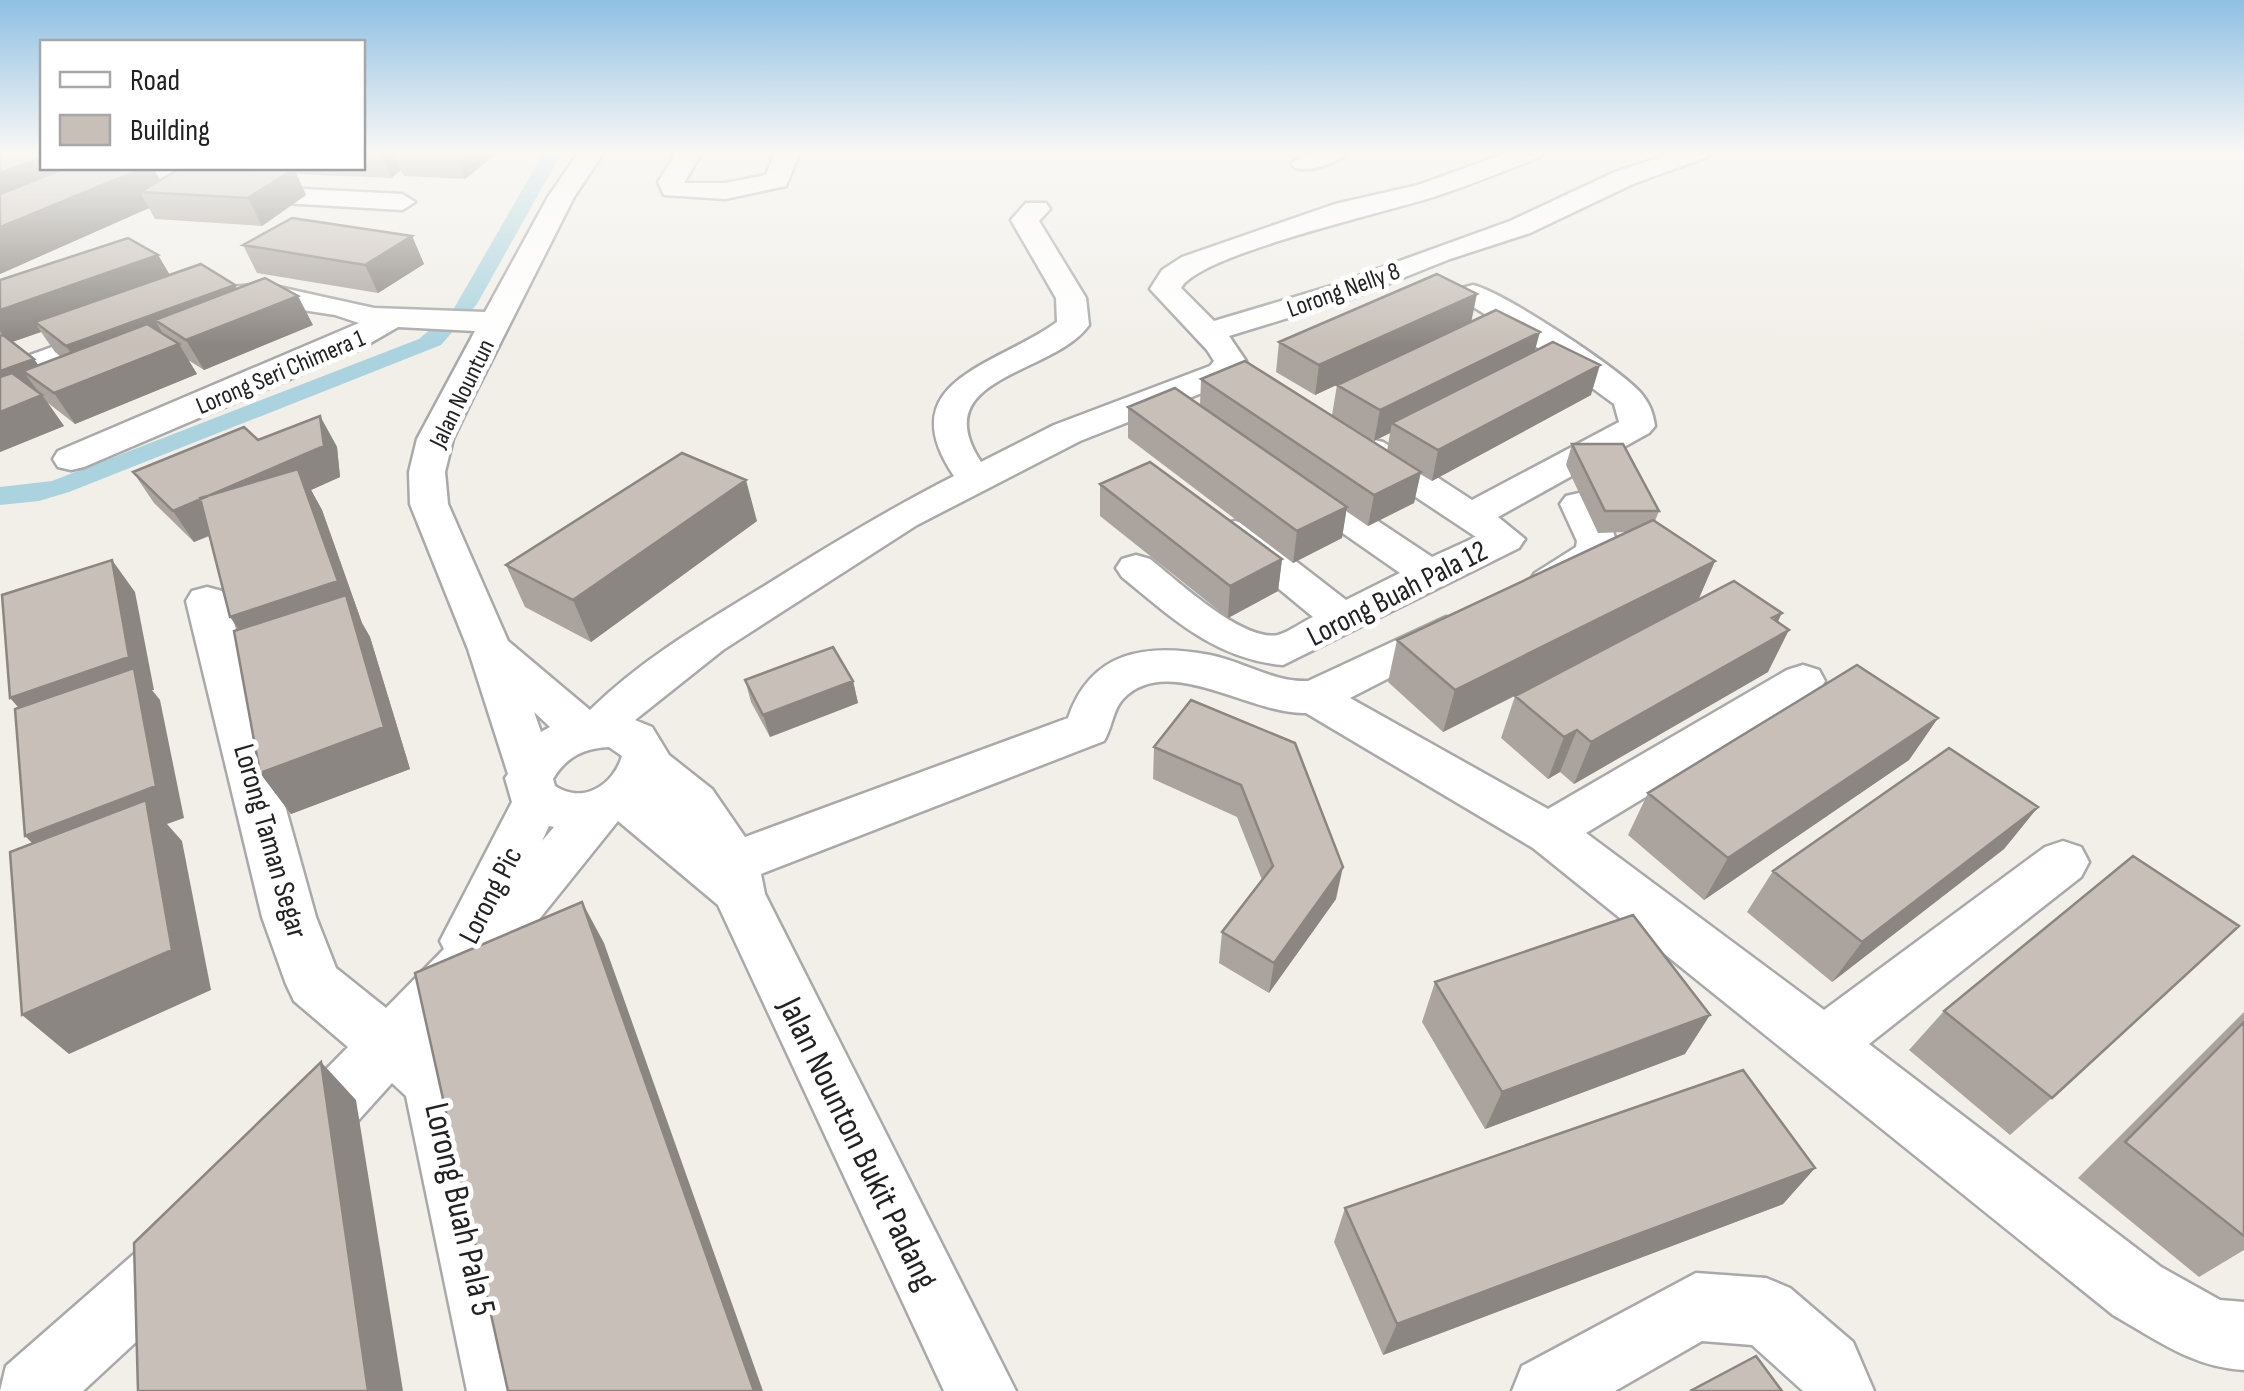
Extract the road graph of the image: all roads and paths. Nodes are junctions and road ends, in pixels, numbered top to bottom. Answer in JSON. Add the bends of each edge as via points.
{"nodes":[{"id":1,"x":551,"y":217,"type":"edge"},
{"id":2,"x":1028,"y":217,"type":"edge"},
{"id":3,"x":1325,"y":217,"type":"edge"},
{"id":4,"x":1541,"y":217,"type":"edge"},
{"id":5,"x":1473,"y":294,"type":"edge"},
{"id":6,"x":220,"y":297,"type":"edge"},
{"id":7,"x":148,"y":322,"type":"edge"},
{"id":8,"x":396,"y":322,"type":"junction"},
{"id":9,"x":493,"y":328,"type":"junction"},
{"id":10,"x":1208,"y":332,"type":"junction"},
{"id":11,"x":0,"y":377,"type":"edge"},
{"id":12,"x":1345,"y":434,"type":"edge"},
{"id":13,"x":71,"y":459,"type":"dead end"},
{"id":14,"x":1270,"y":466,"type":"edge"},
{"id":15,"x":975,"y":480,"type":"junction"},
{"id":16,"x":1579,"y":504,"type":"dead end"},
{"id":17,"x":1205,"y":508,"type":"edge"},
{"id":18,"x":1471,"y":516,"type":"junction"},
{"id":19,"x":1505,"y":539,"type":"junction"},
{"id":20,"x":1136,"y":568,"type":"dead end"},
{"id":21,"x":1568,"y":573,"type":"junction"},
{"id":22,"x":1429,"y":574,"type":"junction"},
{"id":23,"x":207,"y":601,"type":"dead end"},
{"id":24,"x":1343,"y":619,"type":"junction"},
{"id":25,"x":490,"y":648,"type":"junction"},
{"id":26,"x":665,"y":674,"type":"junction"},
{"id":27,"x":1804,"y":681,"type":"dead end"},
{"id":28,"x":1315,"y":697,"type":"junction"},
{"id":29,"x":592,"y":731,"type":"junction"},
{"id":30,"x":626,"y":780,"type":"junction"},
{"id":31,"x":534,"y":787,"type":"junction"},
{"id":32,"x":1551,"y":834,"type":"junction"},
{"id":33,"x":2063,"y":862,"type":"dead end"},
{"id":34,"x":728,"y":875,"type":"junction"},
{"id":35,"x":444,"y":988,"type":"junction"},
{"id":36,"x":1824,"y":1044,"type":"junction"},
{"id":37,"x":390,"y":1045,"type":"junction"},
{"id":38,"x":2244,"y":1336,"type":"edge"},
{"id":39,"x":31,"y":1391,"type":"edge"},
{"id":40,"x":502,"y":1391,"type":"edge"},
{"id":41,"x":981,"y":1391,"type":"edge"},
{"id":42,"x":1546,"y":1391,"type":"edge"},
{"id":43,"x":1839,"y":1391,"type":"edge"}],
"edges":[{"from":1,"to":9,"type":"street","name":"Jalan Nountun"},
{"from":2,"to":15,"type":"street","via":[[1071,298],[1072,324],[972,383],[959,399],[949,436]]},
{"from":3,"to":10,"type":"street","via":[[1172,276],[1164,288]]},
{"from":4,"to":10,"type":"street","name":"Lorong Nelly 8"},
{"from":5,"to":18,"type":"street","via":[[1522,340],[1626,396],[1637,426]]},
{"from":6,"to":8,"type":"street","via":[[265,292]]},
{"from":7,"to":11,"type":"street"},
{"from":8,"to":9,"type":"street"},
{"from":8,"to":13,"type":"street","name":"Lorong Seri Chimera 1"},
{"from":9,"to":25,"type":"street","name":"Jalan Nountun","via":[[435,439],[427,472],[428,504]]},
{"from":10,"to":15,"type":"street","via":[[1230,361],[1223,373],[1067,433]]},
{"from":12,"to":18,"type":"street"},
{"from":14,"to":22,"type":"street"},
{"from":15,"to":26,"type":"street","via":[[826,564]]},
{"from":16,"to":21,"type":"street","via":[[1597,541],[1595,552]]},
{"from":17,"to":24,"type":"street"},
{"from":18,"to":19,"type":"street"},
{"from":19,"to":21,"type":"street"},
{"from":19,"to":22,"type":"street","name":"Lorong Buah Pala 12"},
{"from":20,"to":24,"type":"street","name":"Lorong Buah Pala 12","via":[[1232,642],[1258,651],[1283,650]]},
{"from":21,"to":28,"type":"street"},
{"from":22,"to":24,"type":"street","name":"Lorong Buah Pala 12"},
{"from":23,"to":37,"type":"street","name":"Lorong Taman Segar","via":[[289,917],[314,984]]},
{"from":25,"to":29,"type":"street","name":"Jalan Nountun"},
{"from":25,"to":31,"type":"street","name":"Jalan Nountun"},
{"from":26,"to":29,"type":"street"},
{"from":26,"to":30,"type":"street"},
{"from":27,"to":32,"type":"street"},
{"from":28,"to":32,"type":"street"},
{"from":28,"to":34,"type":"street","via":[[1281,698],[1208,670],[1146,666],[1099,694],[1088,729]]},
{"from":29,"to":30,"type":"street","name":"Jalan Nountun","via":[[626,734]]},
{"from":29,"to":31,"type":"street","via":[[552,747]]},
{"from":30,"to":31,"type":"street","via":[[562,813]]},
{"from":30,"to":34,"type":"street","name":"Jalan Nounton Bukit Padang","via":[[636,808]]},
{"from":30,"to":35,"type":"street","name":"Lorong Pic"},
{"from":31,"to":35,"type":"street","name":"Lorong Pic"},
{"from":32,"to":36,"type":"street"},
{"from":33,"to":36,"type":"street"},
{"from":34,"to":41,"type":"street","name":"Jalan Nounton Bukit Padang"},
{"from":35,"to":37,"type":"street","name":"Lorong Pic"},
{"from":36,"to":38,"type":"street","via":[[2137,1291],[2213,1334]]},
{"from":37,"to":39,"type":"street","name":"Lorong Pic","via":[[248,1194]]},
{"from":37,"to":40,"type":"street","name":"Lorong Buah Pala 5","via":[[433,1081]]},
{"from":42,"to":43,"type":"street","via":[[1696,1308],[1766,1312],[1828,1367]]}]}
